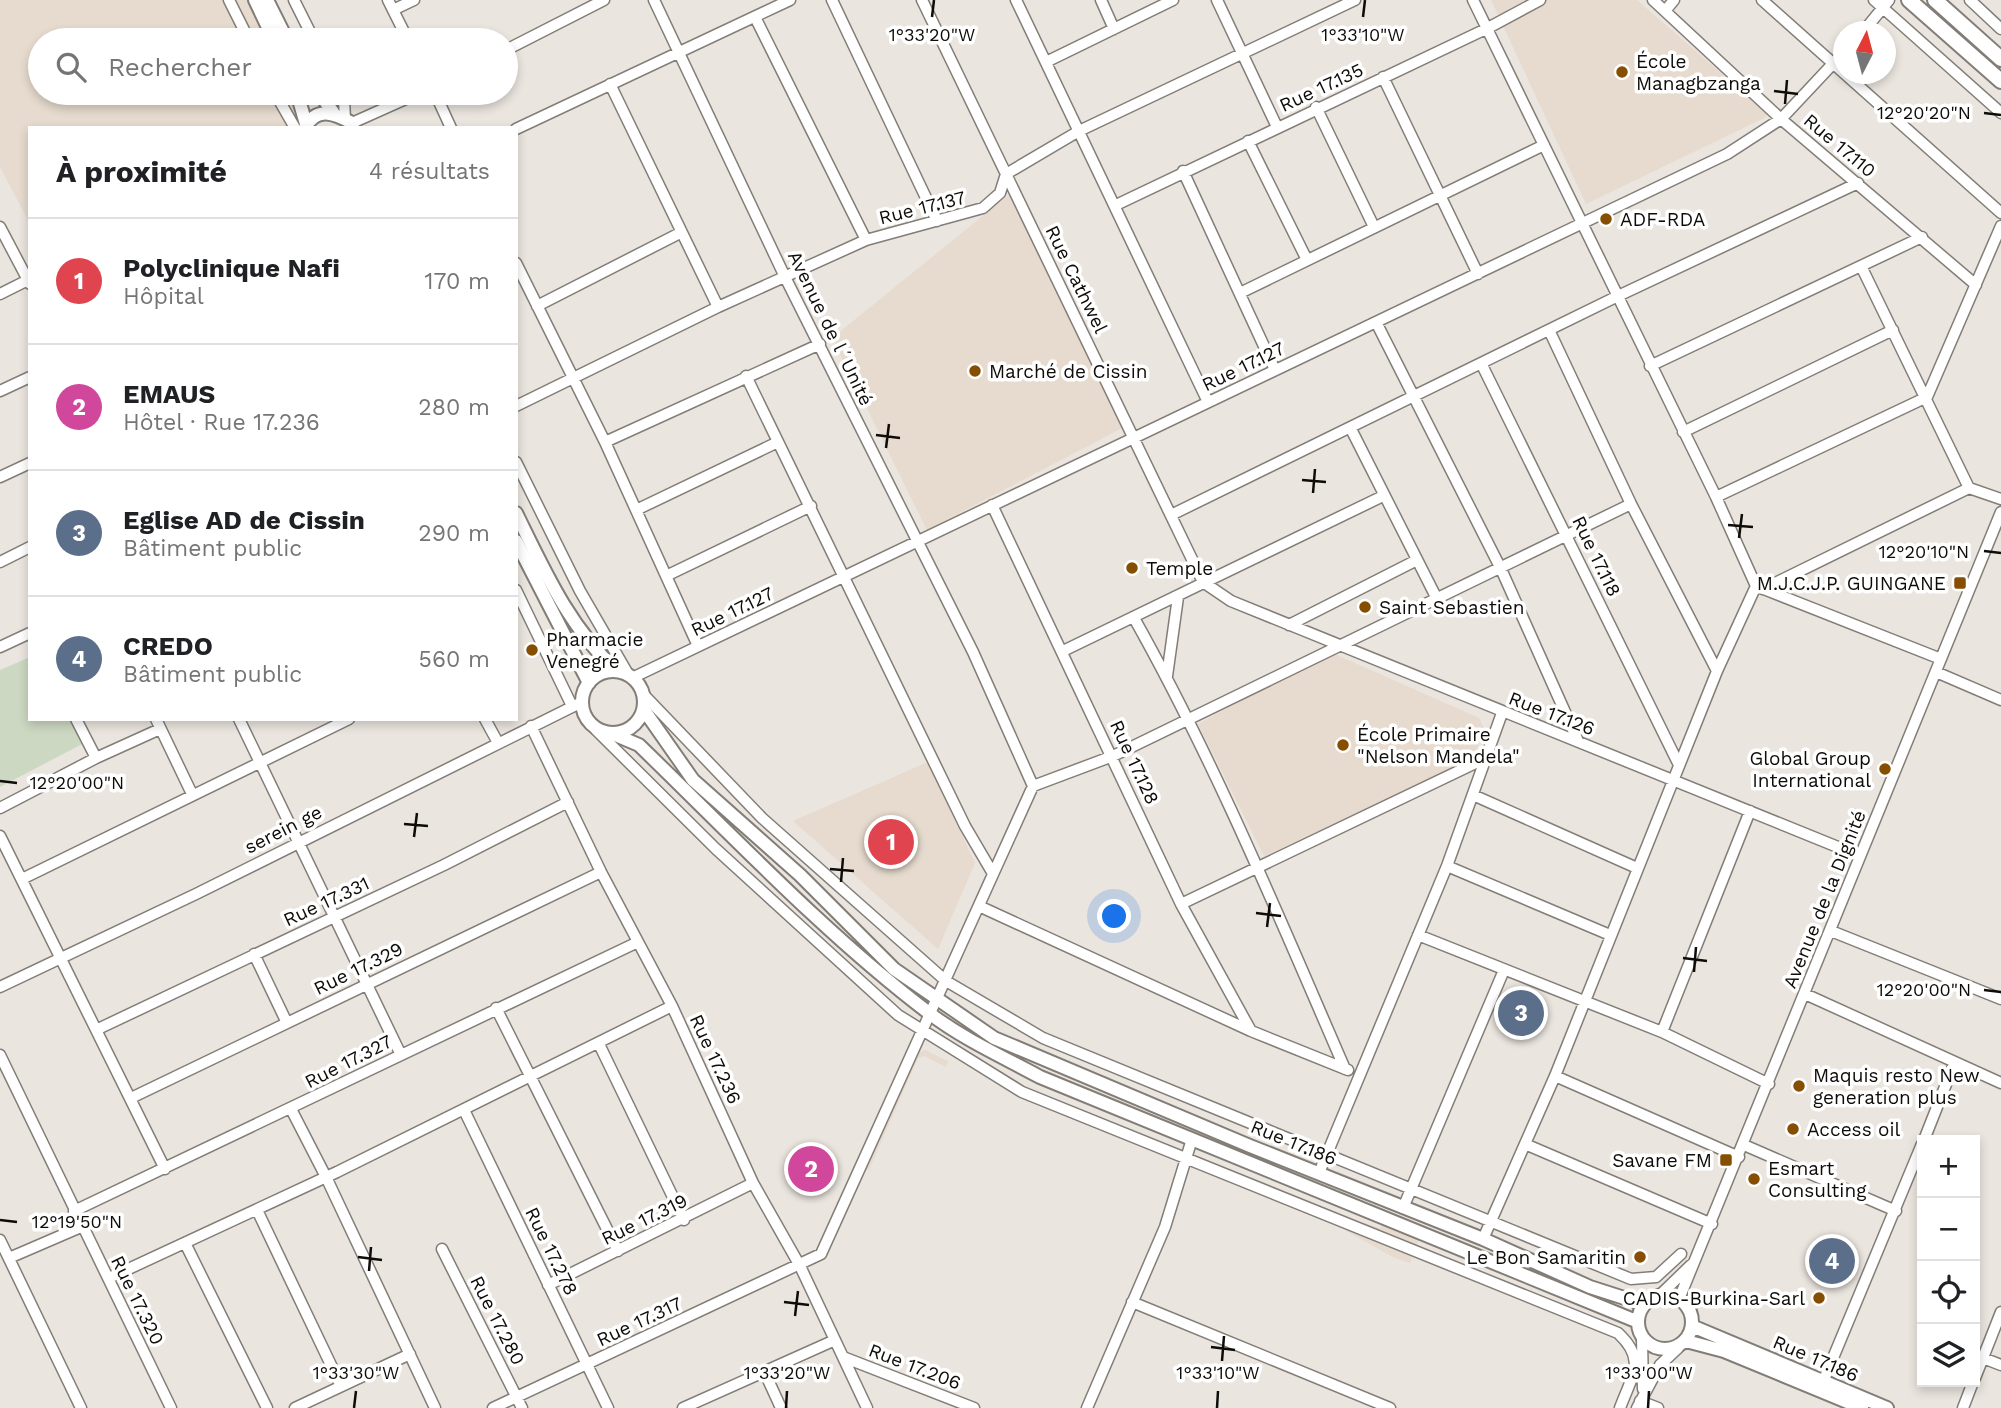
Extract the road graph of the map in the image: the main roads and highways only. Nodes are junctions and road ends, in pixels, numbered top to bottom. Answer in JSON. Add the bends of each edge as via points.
{"nodes":[{"id":1,"x":254,"y":0,"type":"edge"},
{"id":2,"x":267,"y":0,"type":"edge"},
{"id":3,"x":1909,"y":0,"type":"edge"},
{"id":4,"x":1936,"y":0,"type":"edge"},
{"id":5,"x":268,"y":28,"type":"edge"},
{"id":6,"x":281,"y":28,"type":"edge"},
{"id":7,"x":2001,"y":59,"type":"edge"},
{"id":8,"x":2001,"y":82,"type":"edge"},
{"id":9,"x":299,"y":105,"type":"edge"},
{"id":10,"x":328,"y":105,"type":"edge"},
{"id":11,"x":333,"y":112,"type":"junction"},
{"id":12,"x":350,"y":123,"type":"edge"},
{"id":13,"x":302,"y":126,"type":"edge"},
{"id":14,"x":518,"y":517,"type":"edge"},
{"id":15,"x":518,"y":545,"type":"edge"},
{"id":16,"x":626,"y":674,"type":"junction"},
{"id":17,"x":589,"y":683,"type":"junction"},
{"id":18,"x":644,"y":710,"type":"junction"},
{"id":19,"x":613,"y":734,"type":"junction"},
{"id":20,"x":1643,"y":1304,"type":"junction"},
{"id":21,"x":1636,"y":1321,"type":"junction"},
{"id":22,"x":1692,"y":1326,"type":"junction"},
{"id":23,"x":1682,"y":1345,"type":"junction"},
{"id":24,"x":1862,"y":1408,"type":"edge"},
{"id":25,"x":1887,"y":1408,"type":"edge"}],
"edges":[{"from":1,"to":5,"type":"main road"},
{"from":2,"to":6,"type":"main road"},
{"from":3,"to":8,"type":"highway"},
{"from":4,"to":7,"type":"highway"},
{"from":9,"to":13,"type":"main road"},
{"from":10,"to":11,"type":"main road"},
{"from":11,"to":12,"type":"main road"},
{"from":11,"to":13,"type":"main road","via":[[317,114]]},
{"from":14,"to":16,"type":"main road","via":[[557,597],[593,649]]},
{"from":15,"to":17,"type":"main road"},
{"from":16,"to":17,"type":"main road","via":[[597,672]]},
{"from":16,"to":18,"type":"main road","via":[[644,695]]},
{"from":17,"to":19,"type":"main road","via":[[577,704],[596,730]]},
{"from":18,"to":19,"type":"main road","via":[[634,728]]},
{"from":18,"to":20,"type":"main road","name":"Rue 17.186","via":[[692,780],[800,874],[894,969],[994,1038],[1590,1287]]},
{"from":19,"to":21,"type":"main road","via":[[639,745],[857,953],[930,1014],[1040,1077]]},
{"from":20,"to":21,"type":"main road"},
{"from":20,"to":22,"type":"main road","via":[[1659,1296],[1679,1299],[1688,1309]]},
{"from":21,"to":23,"type":"main road","via":[[1642,1339],[1658,1347]]},
{"from":22,"to":23,"type":"main road"},
{"from":22,"to":25,"type":"main road","name":"Rue 17.186"},
{"from":23,"to":24,"type":"main road","via":[[1724,1351]]}]}
